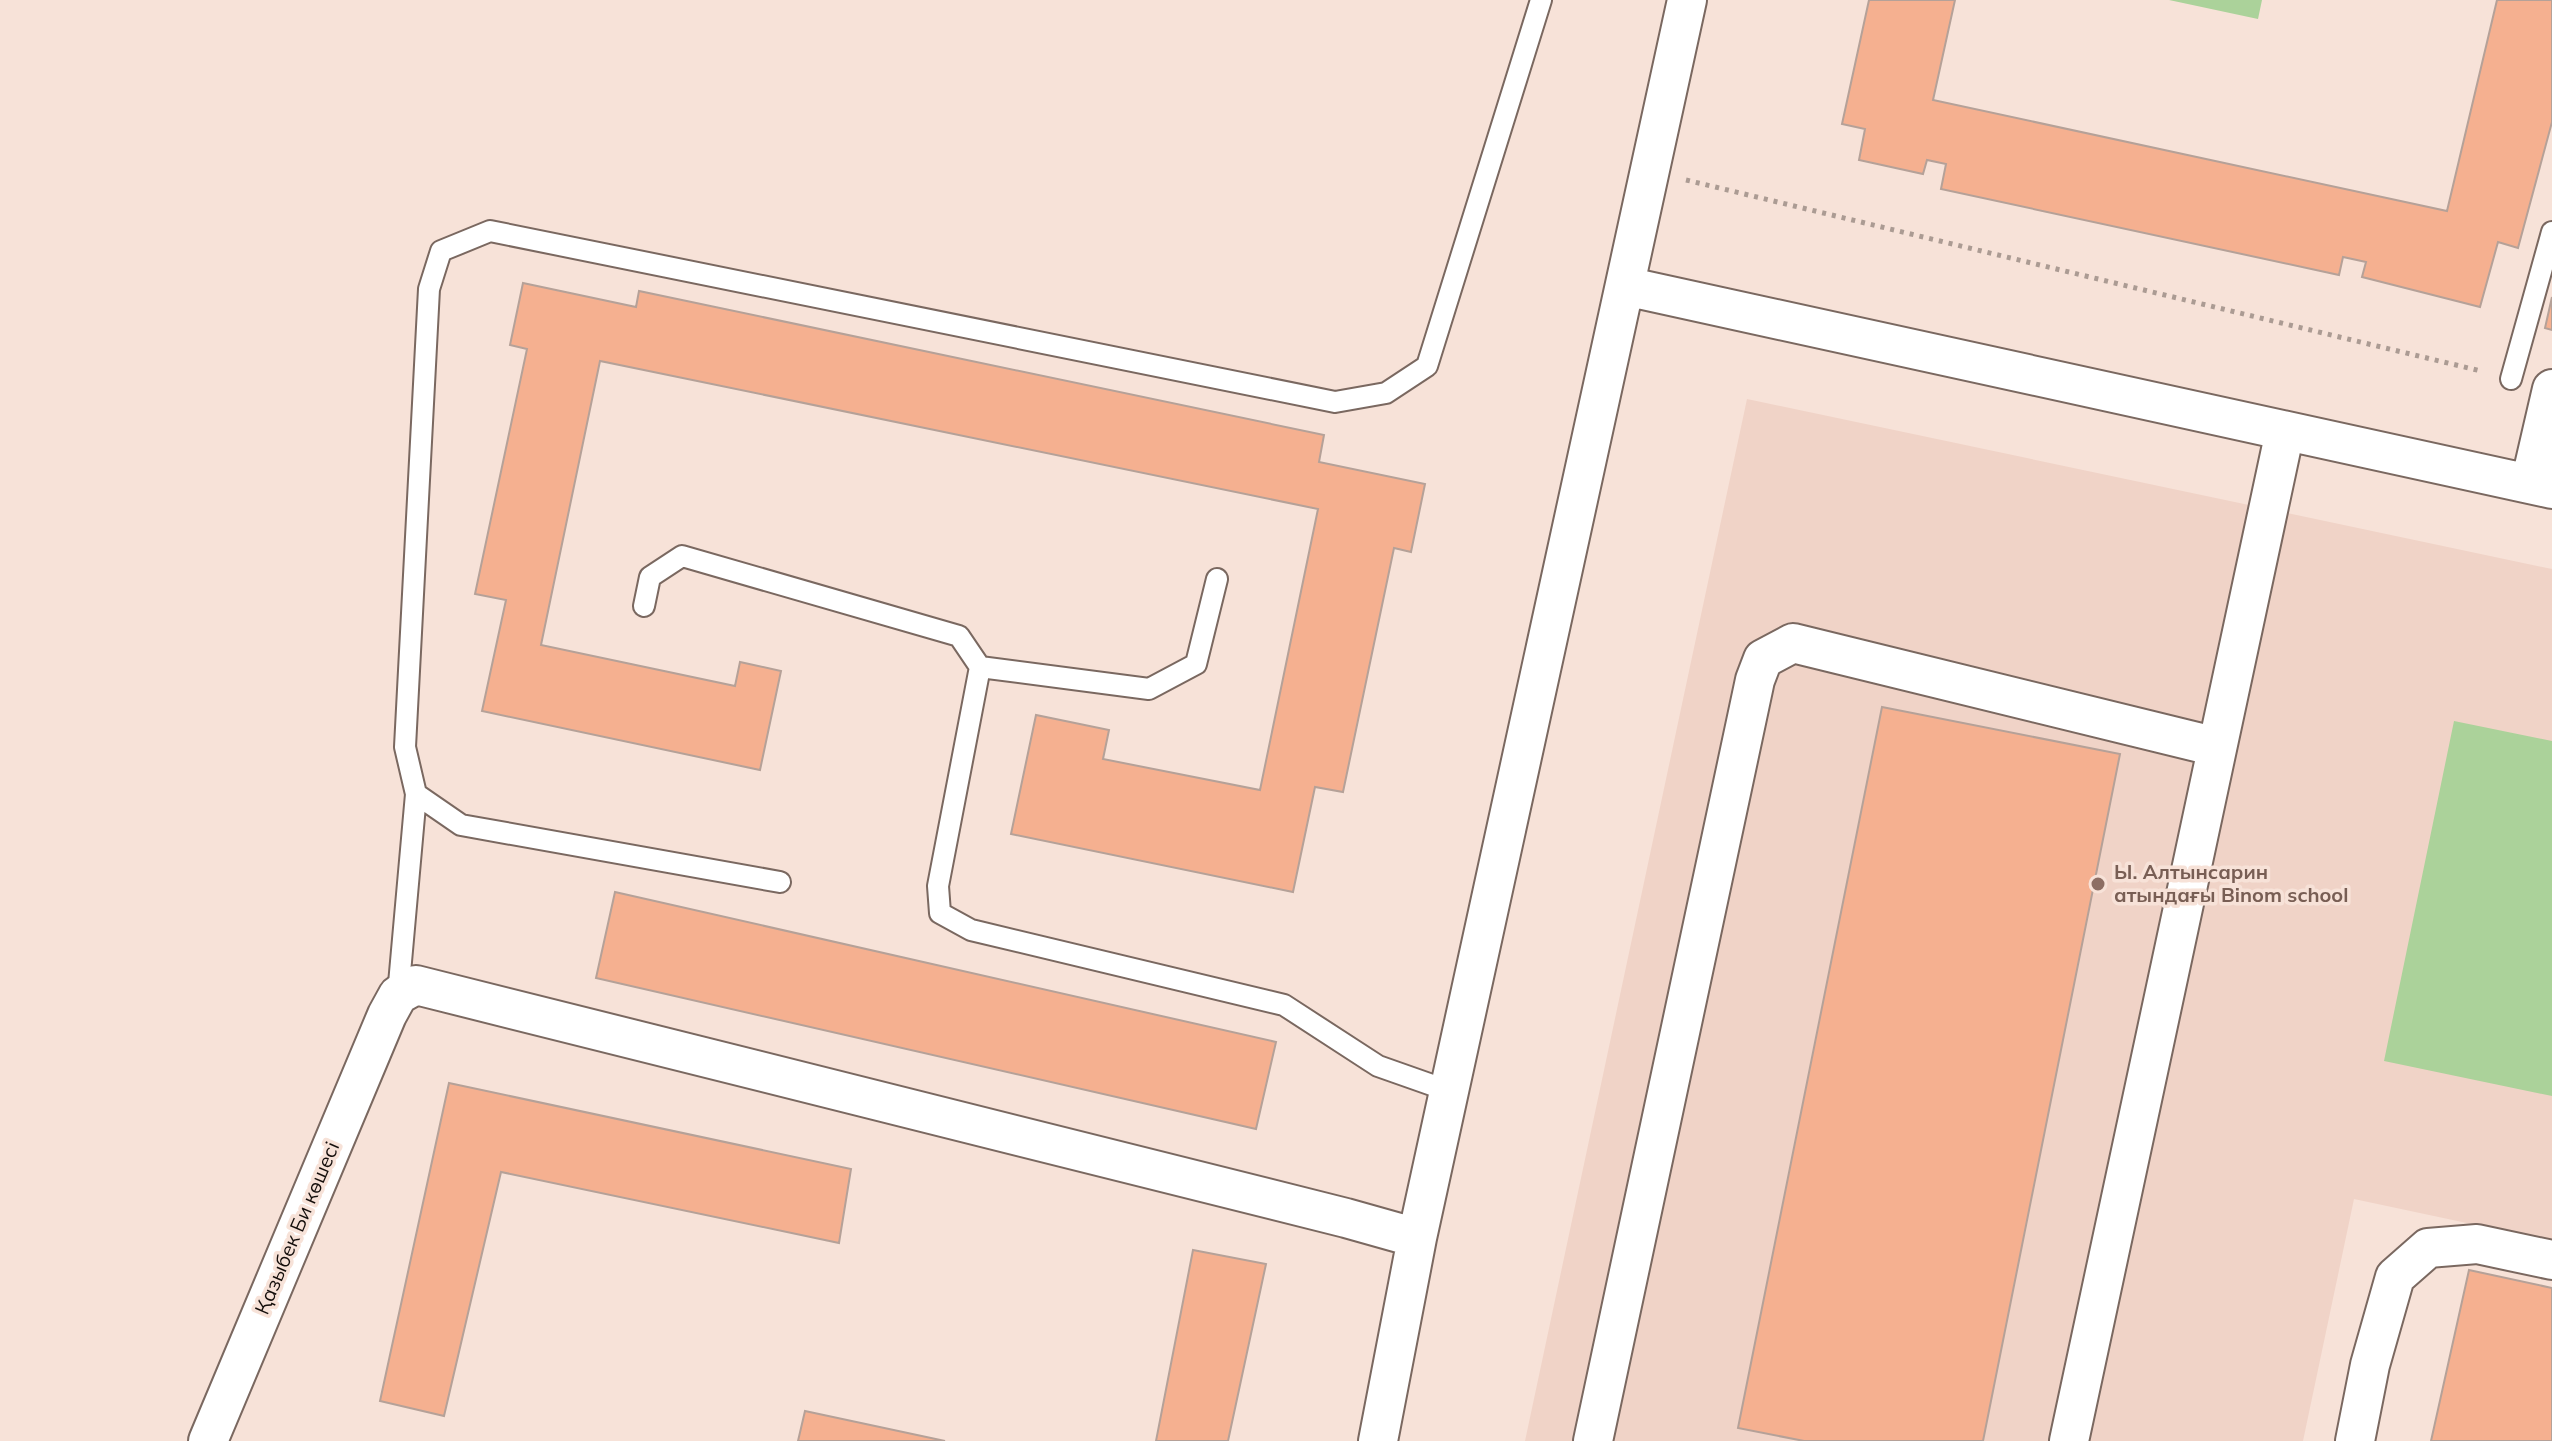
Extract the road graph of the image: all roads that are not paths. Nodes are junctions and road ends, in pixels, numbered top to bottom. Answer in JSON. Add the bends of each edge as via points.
{"nodes":[{"id":1,"x":1541,"y":0,"type":"edge"},
{"id":2,"x":1687,"y":0,"type":"edge"},
{"id":3,"x":2552,"y":232,"type":"edge"},
{"id":4,"x":1625,"y":286,"type":"junction"},
{"id":5,"x":2511,"y":379,"type":"road end"},
{"id":6,"x":2552,"y":389,"type":"edge"},
{"id":7,"x":2285,"y":431,"type":"junction"},
{"id":8,"x":2541,"y":487,"type":"edge"},
{"id":9,"x":1217,"y":579,"type":"dead end"},
{"id":10,"x":644,"y":606,"type":"dead end"},
{"id":11,"x":980,"y":667,"type":"junction"},
{"id":12,"x":2217,"y":747,"type":"junction"},
{"id":13,"x":416,"y":794,"type":"junction"},
{"id":14,"x":780,"y":882,"type":"dead end"},
{"id":15,"x":392,"y":1005,"type":"junction"},
{"id":16,"x":1449,"y":1091,"type":"junction"},
{"id":17,"x":1417,"y":1238,"type":"junction"},
{"id":18,"x":2552,"y":1260,"type":"edge"},
{"id":19,"x":208,"y":1441,"type":"edge"},
{"id":20,"x":1378,"y":1441,"type":"edge"},
{"id":21,"x":1593,"y":1441,"type":"edge"},
{"id":22,"x":2069,"y":1441,"type":"edge"},
{"id":23,"x":2355,"y":1441,"type":"edge"}],
"edges":[{"from":1,"to":13,"type":"lane","via":[[1427,366],[1386,393],[1335,402],[490,231],[441,251],[429,289],[405,747]]},
{"from":2,"to":4,"type":"street"},
{"from":3,"to":5,"type":"lane"},
{"from":4,"to":7,"type":"street"},
{"from":4,"to":16,"type":"street"},
{"from":6,"to":8,"type":"street"},
{"from":7,"to":8,"type":"street"},
{"from":7,"to":12,"type":"street"},
{"from":9,"to":11,"type":"lane","via":[[1196,664],[1149,689]]},
{"from":10,"to":11,"type":"lane","via":[[650,577],[682,556],[959,636]]},
{"from":11,"to":16,"type":"lane","via":[[938,886],[940,913],[971,930],[1284,1005],[1378,1066]]},
{"from":12,"to":21,"type":"street","via":[[1793,643],[1763,659]]},
{"from":12,"to":22,"type":"street"},
{"from":13,"to":14,"type":"lane","via":[[461,825]]},
{"from":13,"to":15,"type":"lane"},
{"from":15,"to":17,"type":"street","via":[[416,985]]},
{"from":15,"to":19,"type":"street","name":"Қазыбек Би көшесі"},
{"from":16,"to":17,"type":"street"},
{"from":17,"to":20,"type":"street"},
{"from":18,"to":23,"type":"street","via":[[2477,1244],[2428,1248],[2395,1277]]}]}
